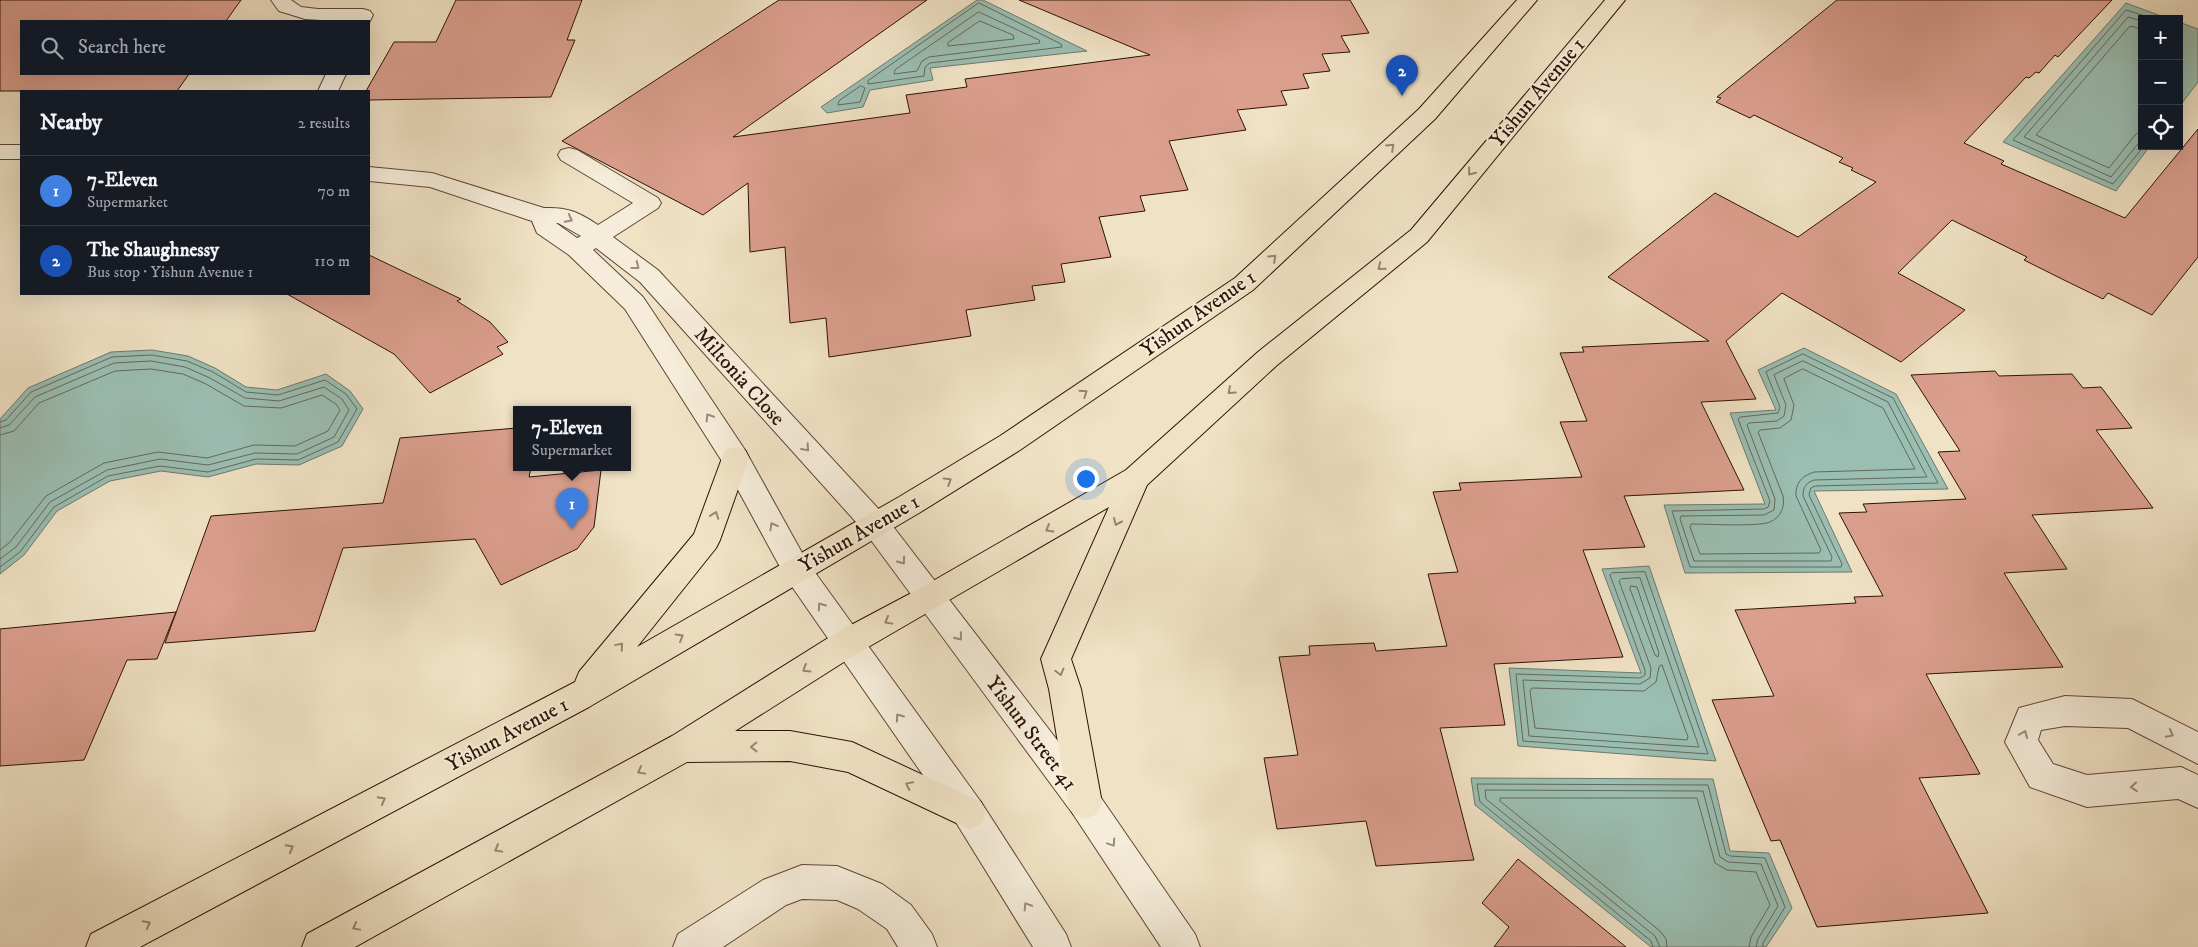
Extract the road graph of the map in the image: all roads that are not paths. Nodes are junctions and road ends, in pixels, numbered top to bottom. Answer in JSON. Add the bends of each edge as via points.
{"nodes":[{"id":1,"x":281,"y":0,"type":"edge"},
{"id":2,"x":1527,"y":0,"type":"edge"},
{"id":3,"x":1614,"y":0,"type":"edge"},
{"id":4,"x":360,"y":20,"type":"edge"},
{"id":5,"x":336,"y":75,"type":"edge"},
{"id":6,"x":328,"y":90,"type":"edge"},
{"id":7,"x":0,"y":152,"type":"edge"},
{"id":8,"x":20,"y":152,"type":"edge"},
{"id":9,"x":569,"y":155,"type":"dead end"},
{"id":10,"x":370,"y":174,"type":"edge"},
{"id":11,"x":587,"y":243,"type":"junction"},
{"id":12,"x":735,"y":458,"type":"junction"},
{"id":13,"x":1136,"y":478,"type":"junction"},
{"id":14,"x":875,"y":524,"type":"junction"},
{"id":15,"x":796,"y":569,"type":"junction"},
{"id":16,"x":929,"y":598,"type":"junction"},
{"id":17,"x":847,"y":643,"type":"junction"},
{"id":18,"x":578,"y":697,"type":"junction"},
{"id":19,"x":683,"y":747,"type":"junction"},
{"id":20,"x":2198,"y":749,"type":"edge"},
{"id":21,"x":2198,"y":792,"type":"edge"},
{"id":22,"x":1085,"y":802,"type":"junction"},
{"id":23,"x":969,"y":813,"type":"junction"},
{"id":24,"x":104,"y":947,"type":"edge"},
{"id":25,"x":320,"y":947,"type":"edge"},
{"id":26,"x":691,"y":947,"type":"edge"},
{"id":27,"x":919,"y":947,"type":"edge"},
{"id":28,"x":1052,"y":947,"type":"edge"},
{"id":29,"x":1182,"y":947,"type":"edge"}],
"edges":[{"from":1,"to":4,"type":"street","via":[[288,8],[300,13],[363,15]]},
{"from":14,"to":2,"type":"main road","name":"Yishun Avenue 1","one_way":true,"via":[[1010,443],[1244,284],[1427,114]]},
{"from":3,"to":13,"type":"main road","name":"Yishun Avenue 1","one_way":true,"via":[[1419,236],[1267,359]]},
{"from":5,"to":6,"type":"street"},
{"from":7,"to":8,"type":"street"},
{"from":9,"to":11,"type":"street","via":[[650,203]]},
{"from":10,"to":11,"type":"street","name":"Miltonia Close","via":[[432,180],[543,216],[562,215]]},
{"from":12,"to":11,"type":"street","name":"Miltonia Close","one_way":true,"via":[[634,302]]},
{"from":11,"to":14,"type":"street","name":"Miltonia Close","one_way":true,"via":[[649,276]]},
{"from":15,"to":12,"type":"street","name":"Miltonia Close","one_way":true},
{"from":18,"to":12,"type":"main road","one_way":true,"via":[[706,540]]},
{"from":13,"to":16,"type":"main road","name":"Yishun Avenue 1","one_way":true},
{"from":13,"to":22,"type":"main road","one_way":true,"via":[[1056,659]]},
{"from":14,"to":15,"type":"main road","name":"Yishun Avenue 1"},
{"from":14,"to":16,"type":"street","name":"Yishun Street 41","one_way":true},
{"from":17,"to":15,"type":"street","one_way":true},
{"from":18,"to":15,"type":"main road","name":"Yishun Avenue 1","one_way":true},
{"from":16,"to":17,"type":"main road","name":"Yishun Avenue 1","one_way":true},
{"from":16,"to":22,"type":"street","name":"Yishun Street 41","one_way":true},
{"from":17,"to":19,"type":"main road","name":"Yishun Avenue 1","one_way":true},
{"from":23,"to":17,"type":"street","one_way":true},
{"from":24,"to":18,"type":"main road","name":"Yishun Avenue 1","one_way":true},
{"from":23,"to":19,"type":"main road","one_way":true,"via":[[852,757],[790,746]]},
{"from":19,"to":25,"type":"main road","name":"Yishun Avenue 1","one_way":true},
{"from":21,"to":20,"type":"street","one_way":true,"via":[[2181,783],[2087,790],[2042,776],[2021,742],[2030,718],[2065,711],[2132,714]]},
{"from":22,"to":29,"type":"street","name":"Yishun Street 41","one_way":true},
{"from":28,"to":23,"type":"street","one_way":true},
{"from":26,"to":27,"type":"street","via":[[775,892],[802,882],[837,883],[870,896],[899,917]]}]}
